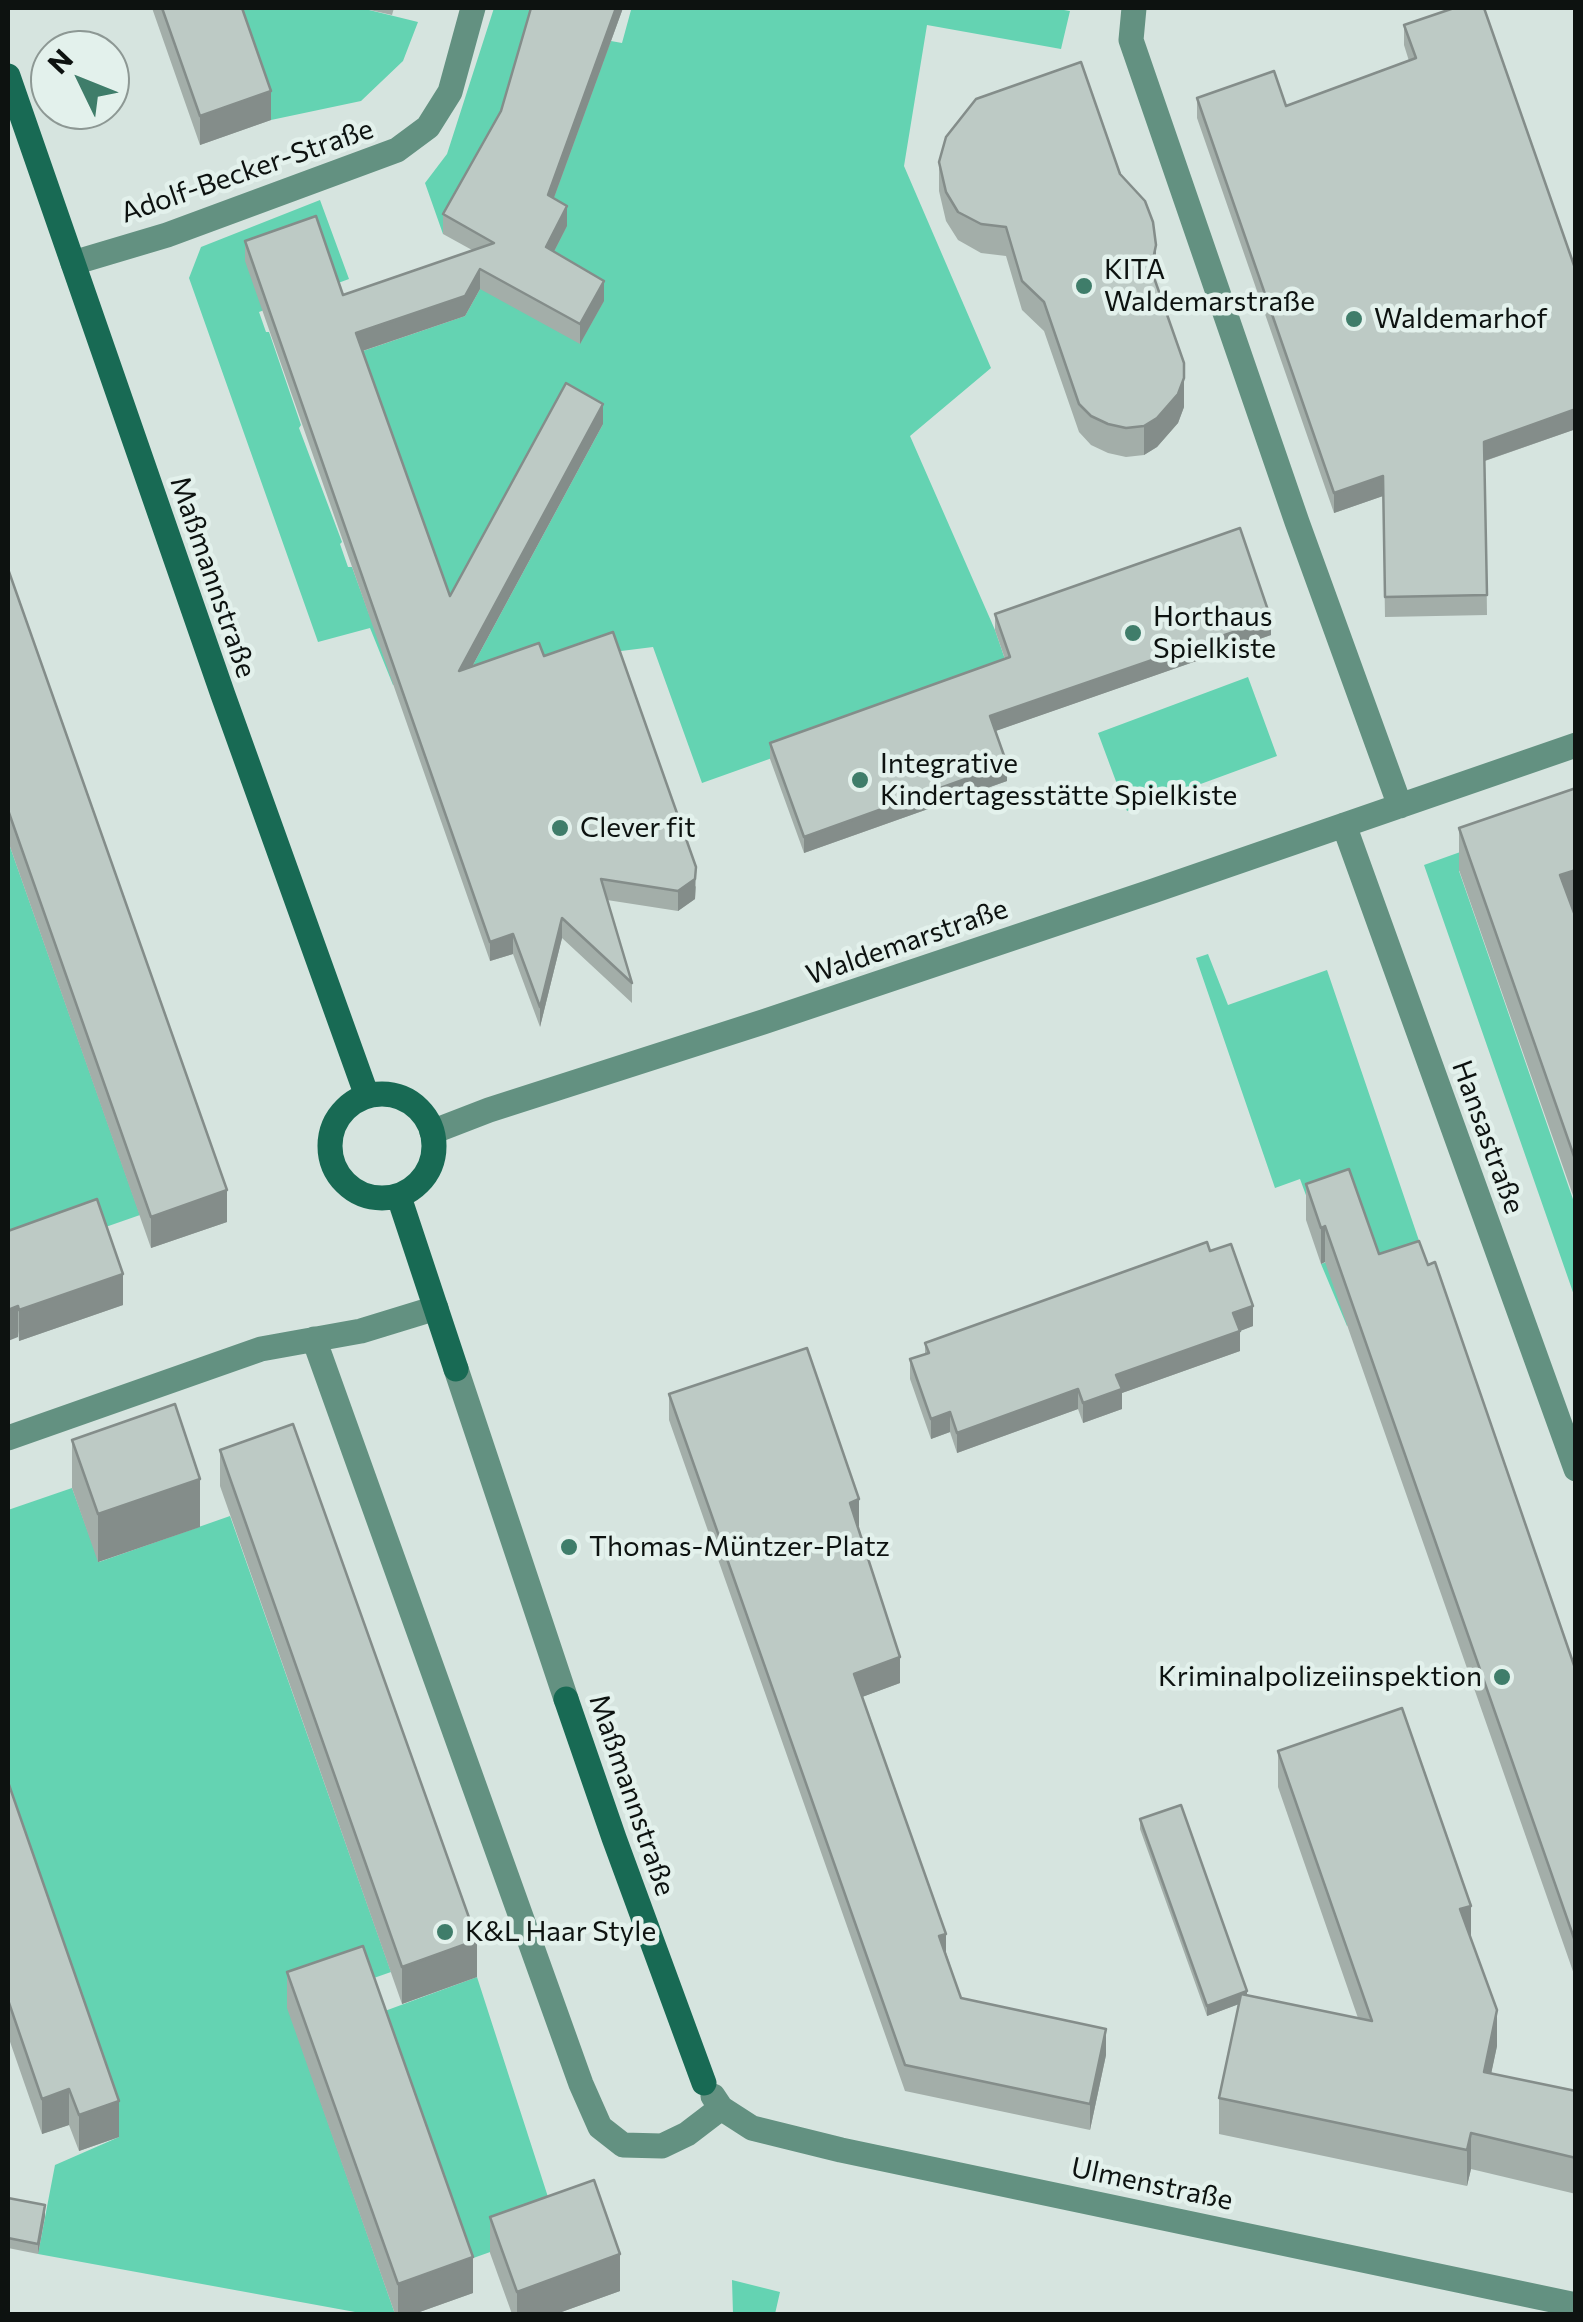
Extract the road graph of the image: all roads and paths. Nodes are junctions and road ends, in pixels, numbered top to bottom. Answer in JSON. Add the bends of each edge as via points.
{"nodes":[{"id":1,"x":473,"y":8,"type":"edge"},
{"id":2,"x":1134,"y":8,"type":"edge"},
{"id":3,"x":8,"y":76,"type":"edge"},
{"id":4,"x":72,"y":263,"type":"junction"},
{"id":5,"x":1576,"y":745,"type":"edge"},
{"id":6,"x":1400,"y":806,"type":"junction"},
{"id":7,"x":1344,"y":825,"type":"junction"},
{"id":8,"x":366,"y":1096,"type":"junction"},
{"id":9,"x":432,"y":1132,"type":"junction"},
{"id":10,"x":399,"y":1197,"type":"junction"},
{"id":11,"x":436,"y":1308,"type":"junction"},
{"id":12,"x":314,"y":1339,"type":"junction"},
{"id":13,"x":8,"y":1438,"type":"edge"},
{"id":14,"x":1576,"y":1468,"type":"edge"},
{"id":15,"x":720,"y":2108,"type":"junction"},
{"id":16,"x":1576,"y":2305,"type":"edge"}],
"edges":[{"from":1,"to":4,"type":"street","name":"Adolf-Becker-Straße","via":[[450,92],[428,127],[398,150]]},
{"from":2,"to":6,"type":"street","via":[[1130,40]]},
{"from":3,"to":4,"type":"street","name":"Maßmannstraße"},
{"from":4,"to":8,"type":"street","name":"Maßmannstraße"},
{"from":5,"to":6,"type":"street","name":"Waldemarstraße"},
{"from":6,"to":7,"type":"street","name":"Waldemarstraße"},
{"from":7,"to":9,"type":"street","name":"Waldemarstraße"},
{"from":7,"to":14,"type":"street","name":"Hansastraße"},
{"from":8,"to":9,"type":"street","via":[[390,1094],[412,1102]]},
{"from":8,"to":10,"type":"street","via":[[338,1118],[330,1153],[347,1186],[380,1199]]},
{"from":9,"to":10,"type":"street","via":[[432,1165]]},
{"from":10,"to":11,"type":"street","name":"Maßmannstraße"},
{"from":11,"to":12,"type":"street"},
{"from":11,"to":15,"type":"street","name":"Maßmannstraße","via":[[614,1838],[704,2083]]},
{"from":12,"to":13,"type":"street","via":[[261,1349]]},
{"from":12,"to":15,"type":"street","via":[[600,2126],[623,2144],[662,2146]]},
{"from":15,"to":16,"type":"street","name":"Ulmenstraße","via":[[752,2128],[841,2150]]}]}
